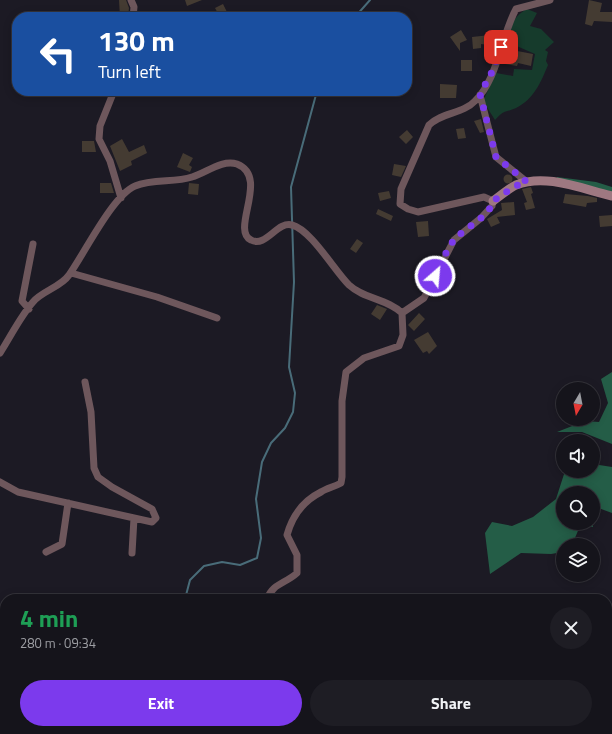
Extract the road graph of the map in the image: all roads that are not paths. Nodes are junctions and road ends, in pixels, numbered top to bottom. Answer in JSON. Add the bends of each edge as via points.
{"nodes":[{"id":1,"x":131,"y":0,"type":"edge"},
{"id":2,"x":550,"y":0,"type":"edge"},
{"id":3,"x":134,"y":12,"type":"edge"},
{"id":4,"x":480,"y":94,"type":"junction"},
{"id":5,"x":112,"y":96,"type":"edge"},
{"id":6,"x":527,"y":182,"type":"junction"},
{"id":7,"x":612,"y":196,"type":"edge"},
{"id":8,"x":120,"y":198,"type":"junction"},
{"id":9,"x":493,"y":201,"type":"junction"},
{"id":10,"x":33,"y":244,"type":"dead end"},
{"id":11,"x":71,"y":272,"type":"junction"},
{"id":12,"x":29,"y":309,"type":"junction"},
{"id":13,"x":402,"y":313,"type":"junction"},
{"id":14,"x":217,"y":318,"type":"dead end"},
{"id":15,"x":0,"y":353,"type":"edge"},
{"id":16,"x":85,"y":382,"type":"dead end"},
{"id":17,"x":0,"y":482,"type":"edge"},
{"id":18,"x":68,"y":503,"type":"junction"},
{"id":19,"x":134,"y":518,"type":"junction"},
{"id":20,"x":46,"y":552,"type":"dead end"},
{"id":21,"x":132,"y":553,"type":"dead end"},
{"id":22,"x":269,"y":594,"type":"edge"}],
"edges":[{"from":1,"to":3,"type":"street"},
{"from":2,"to":4,"type":"street","via":[[516,9],[493,70]]},
{"from":4,"to":6,"type":"street","via":[[496,157]]},
{"from":4,"to":9,"type":"street","via":[[475,102],[436,118],[429,124],[401,189],[400,204],[408,210],[418,212],[484,197]]},
{"from":5,"to":8,"type":"street","via":[[100,126],[99,139],[110,161]]},
{"from":6,"to":7,"type":"street","via":[[555,182]]},
{"from":6,"to":9,"type":"street","via":[[515,186]]},
{"from":8,"to":11,"type":"street"},
{"from":8,"to":13,"type":"street","via":[[135,186],[157,180],[191,177],[226,163],[238,165],[248,174],[251,186],[245,226],[249,240],[255,242],[264,239],[282,226],[290,224],[304,231],[350,286],[362,294],[397,308]]},
{"from":9,"to":13,"type":"street","via":[[492,206],[454,240],[424,298]]},
{"from":10,"to":12,"type":"street","via":[[22,301]]},
{"from":11,"to":12,"type":"street","via":[[68,277],[34,301]]},
{"from":11,"to":14,"type":"street"},
{"from":12,"to":15,"type":"street"},
{"from":13,"to":22,"type":"street","via":[[403,335],[399,346],[364,358],[346,372],[342,401],[341,483],[321,492],[298,511],[287,535],[297,555],[297,573],[275,586]]},
{"from":16,"to":19,"type":"street","via":[[91,412],[94,468],[98,477],[152,509],[156,518],[152,522]]},
{"from":17,"to":18,"type":"street","via":[[18,492]]},
{"from":18,"to":19,"type":"street"},
{"from":18,"to":20,"type":"street","via":[[62,544]]},
{"from":19,"to":21,"type":"street"}]}
